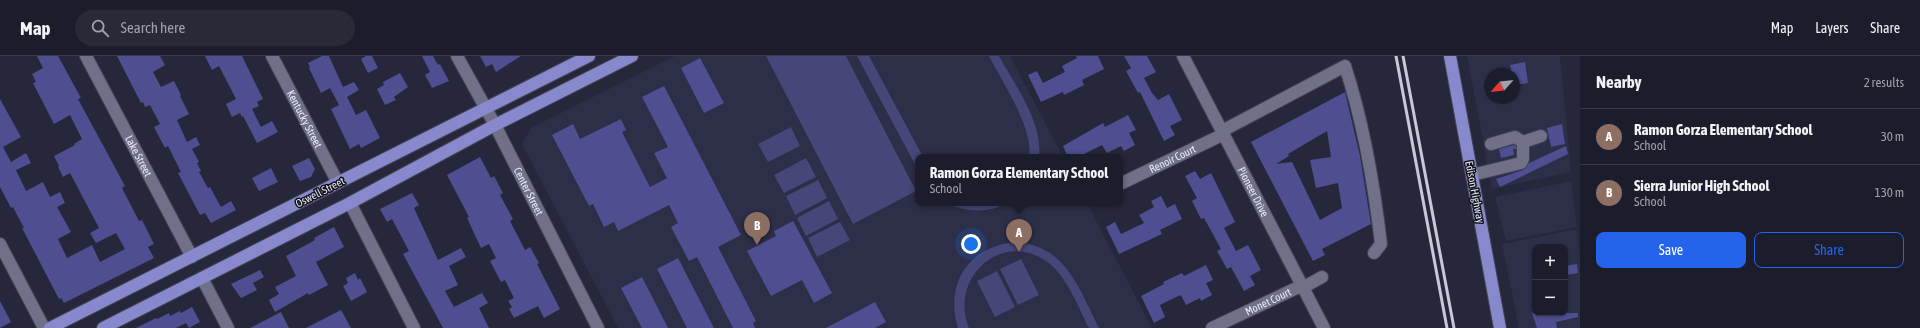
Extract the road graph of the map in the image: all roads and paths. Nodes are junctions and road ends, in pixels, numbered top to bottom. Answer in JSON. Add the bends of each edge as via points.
{"nodes":[{"id":1,"x":86,"y":56,"type":"edge"},
{"id":2,"x":272,"y":56,"type":"edge"},
{"id":3,"x":457,"y":56,"type":"edge"},
{"id":4,"x":590,"y":56,"type":"edge"},
{"id":5,"x":632,"y":56,"type":"edge"},
{"id":6,"x":1183,"y":56,"type":"edge"},
{"id":7,"x":1450,"y":56,"type":"edge"},
{"id":8,"x":485,"y":109,"type":"junction"},
{"id":9,"x":495,"y":125,"type":"junction"},
{"id":10,"x":1223,"y":132,"type":"junction"},
{"id":11,"x":1541,"y":136,"type":"dead end"},
{"id":12,"x":1523,"y":142,"type":"junction"},
{"id":13,"x":1491,"y":144,"type":"dead end"},
{"id":14,"x":1472,"y":176,"type":"junction"},
{"id":15,"x":1123,"y":182,"type":"edge"},
{"id":16,"x":338,"y":183,"type":"junction"},
{"id":17,"x":350,"y":203,"type":"junction"},
{"id":18,"x":0,"y":244,"type":"edge"},
{"id":19,"x":1374,"y":253,"type":"dead end"},
{"id":20,"x":192,"y":257,"type":"junction"},
{"id":21,"x":1322,"y":277,"type":"dead end"},
{"id":22,"x":202,"y":278,"type":"junction"},
{"id":23,"x":1303,"y":286,"type":"junction"},
{"id":24,"x":44,"y":328,"type":"edge"},
{"id":25,"x":50,"y":328,"type":"edge"},
{"id":26,"x":103,"y":328,"type":"edge"},
{"id":27,"x":228,"y":328,"type":"edge"},
{"id":28,"x":414,"y":328,"type":"edge"},
{"id":29,"x":598,"y":328,"type":"edge"},
{"id":30,"x":1212,"y":328,"type":"edge"},
{"id":31,"x":1324,"y":328,"type":"edge"},
{"id":32,"x":1500,"y":328,"type":"edge"}],
"edges":[{"from":1,"to":20,"type":"street","name":"Lake Street"},
{"from":2,"to":16,"type":"street","name":"Kentucky Street"},
{"from":3,"to":8,"type":"street","name":"Center Street"},
{"from":4,"to":8,"type":"main road","name":"Oswell Street"},
{"from":5,"to":9,"type":"main road"},
{"from":6,"to":10,"type":"street","name":"Pioneer Drive"},
{"from":7,"to":14,"type":"main road","name":"Edison Highway"},
{"from":8,"to":9,"type":"street","name":"Center Street"},
{"from":8,"to":16,"type":"main road","name":"Oswell Street"},
{"from":9,"to":17,"type":"main road"},
{"from":9,"to":29,"type":"street","name":"Center Street"},
{"from":10,"to":15,"type":"street","name":"Renoir Court"},
{"from":10,"to":19,"type":"street","name":"Renoir Court","via":[[1345,66],[1357,104],[1378,218],[1381,244]]},
{"from":10,"to":23,"type":"street","name":"Pioneer Drive"},
{"from":11,"to":12,"type":"street"},
{"from":12,"to":13,"type":"street","via":[[1515,137]]},
{"from":12,"to":14,"type":"street","via":[[1521,163]]},
{"from":14,"to":32,"type":"main road","name":"Edison Highway"},
{"from":16,"to":20,"type":"main road","name":"Oswell Street"},
{"from":17,"to":22,"type":"main road"},
{"from":17,"to":28,"type":"street"},
{"from":18,"to":24,"type":"street"},
{"from":20,"to":25,"type":"main road","name":"Oswell Street"},
{"from":21,"to":23,"type":"street","name":"Monet Court"},
{"from":22,"to":26,"type":"main road"},
{"from":22,"to":27,"type":"street"},
{"from":23,"to":30,"type":"street","name":"Monet Court"},
{"from":23,"to":31,"type":"street","name":"Pioneer Drive"}]}
